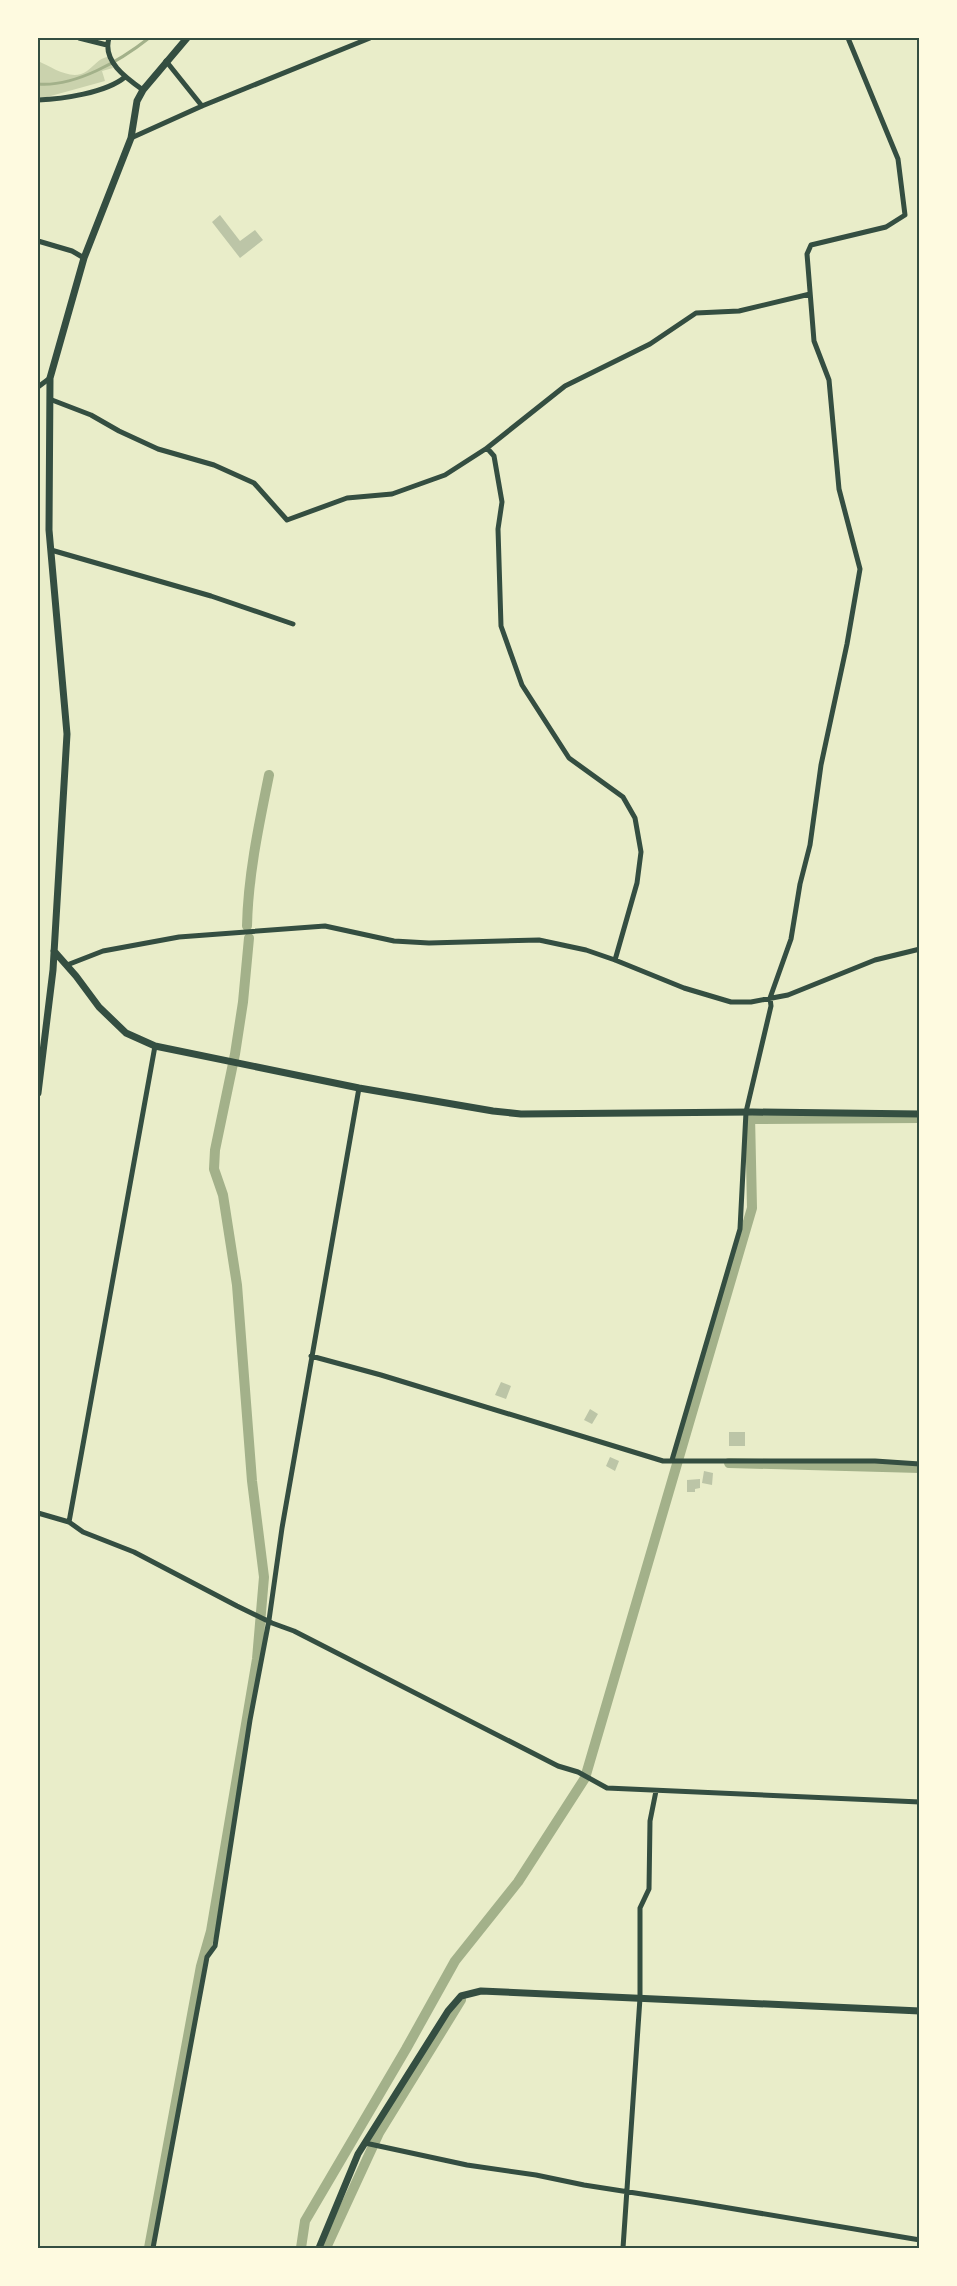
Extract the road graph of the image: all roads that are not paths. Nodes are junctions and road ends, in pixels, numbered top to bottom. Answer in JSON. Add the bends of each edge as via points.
{"nodes":[{"id":1,"x":79,"y":38,"type":"edge"},
{"id":2,"x":109,"y":38,"type":"edge"},
{"id":3,"x":187,"y":38,"type":"edge"},
{"id":4,"x":370,"y":38,"type":"edge"},
{"id":5,"x":848,"y":38,"type":"edge"},
{"id":6,"x":107,"y":45,"type":"junction"},
{"id":7,"x":166,"y":61,"type":"junction"},
{"id":8,"x":125,"y":77,"type":"junction"},
{"id":9,"x":143,"y":90,"type":"junction"},
{"id":10,"x":38,"y":100,"type":"edge"},
{"id":11,"x":202,"y":106,"type":"junction"},
{"id":12,"x":131,"y":138,"type":"junction"},
{"id":13,"x":38,"y":241,"type":"edge"},
{"id":14,"x":84,"y":258,"type":"junction"},
{"id":15,"x":810,"y":294,"type":"junction"},
{"id":16,"x":50,"y":378,"type":"junction"},
{"id":17,"x":38,"y":387,"type":"edge"},
{"id":18,"x":52,"y":400,"type":"junction"},
{"id":19,"x":487,"y":448,"type":"junction"},
{"id":20,"x":51,"y":550,"type":"junction"},
{"id":21,"x":293,"y":624,"type":"dead end"},
{"id":22,"x":920,"y":949,"type":"edge"},
{"id":23,"x":54,"y":951,"type":"junction"},
{"id":24,"x":615,"y":960,"type":"junction"},
{"id":25,"x":67,"y":966,"type":"junction"},
{"id":26,"x":770,"y":998,"type":"junction"},
{"id":27,"x":154,"y":1046,"type":"junction"},
{"id":28,"x":358,"y":1088,"type":"junction"},
{"id":29,"x":38,"y":1093,"type":"edge"},
{"id":30,"x":746,"y":1112,"type":"junction"},
{"id":31,"x":920,"y":1114,"type":"edge"},
{"id":32,"x":311,"y":1356,"type":"junction"},
{"id":33,"x":672,"y":1460,"type":"junction"},
{"id":34,"x":920,"y":1464,"type":"edge"},
{"id":35,"x":38,"y":1512,"type":"edge"},
{"id":36,"x":69,"y":1522,"type":"junction"},
{"id":37,"x":268,"y":1620,"type":"junction"},
{"id":38,"x":656,"y":1791,"type":"junction"},
{"id":39,"x":920,"y":1802,"type":"edge"},
{"id":40,"x":640,"y":1998,"type":"junction"},
{"id":41,"x":920,"y":2011,"type":"edge"},
{"id":42,"x":371,"y":2144,"type":"junction"},
{"id":43,"x":628,"y":2191,"type":"junction"},
{"id":44,"x":920,"y":2240,"type":"edge"},
{"id":45,"x":153,"y":2248,"type":"edge"},
{"id":46,"x":319,"y":2248,"type":"edge"},
{"id":47,"x":623,"y":2248,"type":"edge"}],
"edges":[{"from":1,"to":6,"type":"street"},
{"from":2,"to":6,"type":"street"},
{"from":3,"to":7,"type":"street"},
{"from":4,"to":11,"type":"street"},
{"from":5,"to":15,"type":"street","via":[[898,159],[905,215],[886,227],[811,245],[807,254]]},
{"from":6,"to":8,"type":"street","via":[[112,61]]},
{"from":7,"to":9,"type":"street"},
{"from":7,"to":11,"type":"street"},
{"from":8,"to":9,"type":"street"},
{"from":8,"to":10,"type":"street","via":[[102,89]]},
{"from":9,"to":12,"type":"street","via":[[137,101]]},
{"from":11,"to":12,"type":"street"},
{"from":12,"to":14,"type":"street"},
{"from":13,"to":14,"type":"street"},
{"from":14,"to":16,"type":"street"},
{"from":15,"to":19,"type":"street","via":[[739,311],[696,313],[650,344],[565,386]]},
{"from":15,"to":26,"type":"street","via":[[814,341],[829,380],[839,489],[860,569],[820,765],[810,845],[790,939]]},
{"from":16,"to":17,"type":"street"},
{"from":16,"to":18,"type":"street"},
{"from":18,"to":19,"type":"street","via":[[92,415],[158,449],[214,465],[254,483],[287,520],[347,498],[392,494],[444,475]]},
{"from":18,"to":20,"type":"street"},
{"from":19,"to":24,"type":"street","via":[[494,456],[502,502],[498,529],[501,626],[522,685],[569,758],[623,797],[635,818],[641,852],[637,883]]},
{"from":20,"to":21,"type":"street"},
{"from":20,"to":23,"type":"street","via":[[67,734]]},
{"from":22,"to":26,"type":"street","via":[[875,960],[788,995]]},
{"from":23,"to":25,"type":"street"},
{"from":23,"to":29,"type":"street"},
{"from":24,"to":25,"type":"street","via":[[539,940],[429,943],[325,926],[179,937],[103,951]]},
{"from":24,"to":26,"type":"street","via":[[731,1002]]},
{"from":25,"to":27,"type":"street","via":[[99,1007],[126,1033]]},
{"from":26,"to":30,"type":"street"},
{"from":27,"to":28,"type":"street"},
{"from":27,"to":36,"type":"street"},
{"from":28,"to":30,"type":"street","via":[[520,1114]]},
{"from":28,"to":32,"type":"street"},
{"from":30,"to":31,"type":"street"},
{"from":30,"to":33,"type":"street","via":[[740,1229]]},
{"from":32,"to":33,"type":"street","via":[[642,1456]]},
{"from":32,"to":37,"type":"street"},
{"from":33,"to":34,"type":"street"},
{"from":35,"to":36,"type":"street"},
{"from":36,"to":37,"type":"street"},
{"from":37,"to":38,"type":"street","via":[[607,1788]]},
{"from":37,"to":45,"type":"street","via":[[215,1946],[207,1957]]},
{"from":38,"to":39,"type":"street"},
{"from":38,"to":40,"type":"street","via":[[650,1821],[649,1889],[640,1908]]},
{"from":40,"to":41,"type":"street"},
{"from":40,"to":42,"type":"street","via":[[481,1991],[461,1996],[448,2011]]},
{"from":40,"to":43,"type":"street"},
{"from":42,"to":43,"type":"street","via":[[467,2165]]},
{"from":42,"to":46,"type":"street","via":[[358,2154]]},
{"from":43,"to":44,"type":"street"},
{"from":43,"to":47,"type":"street"}]}
